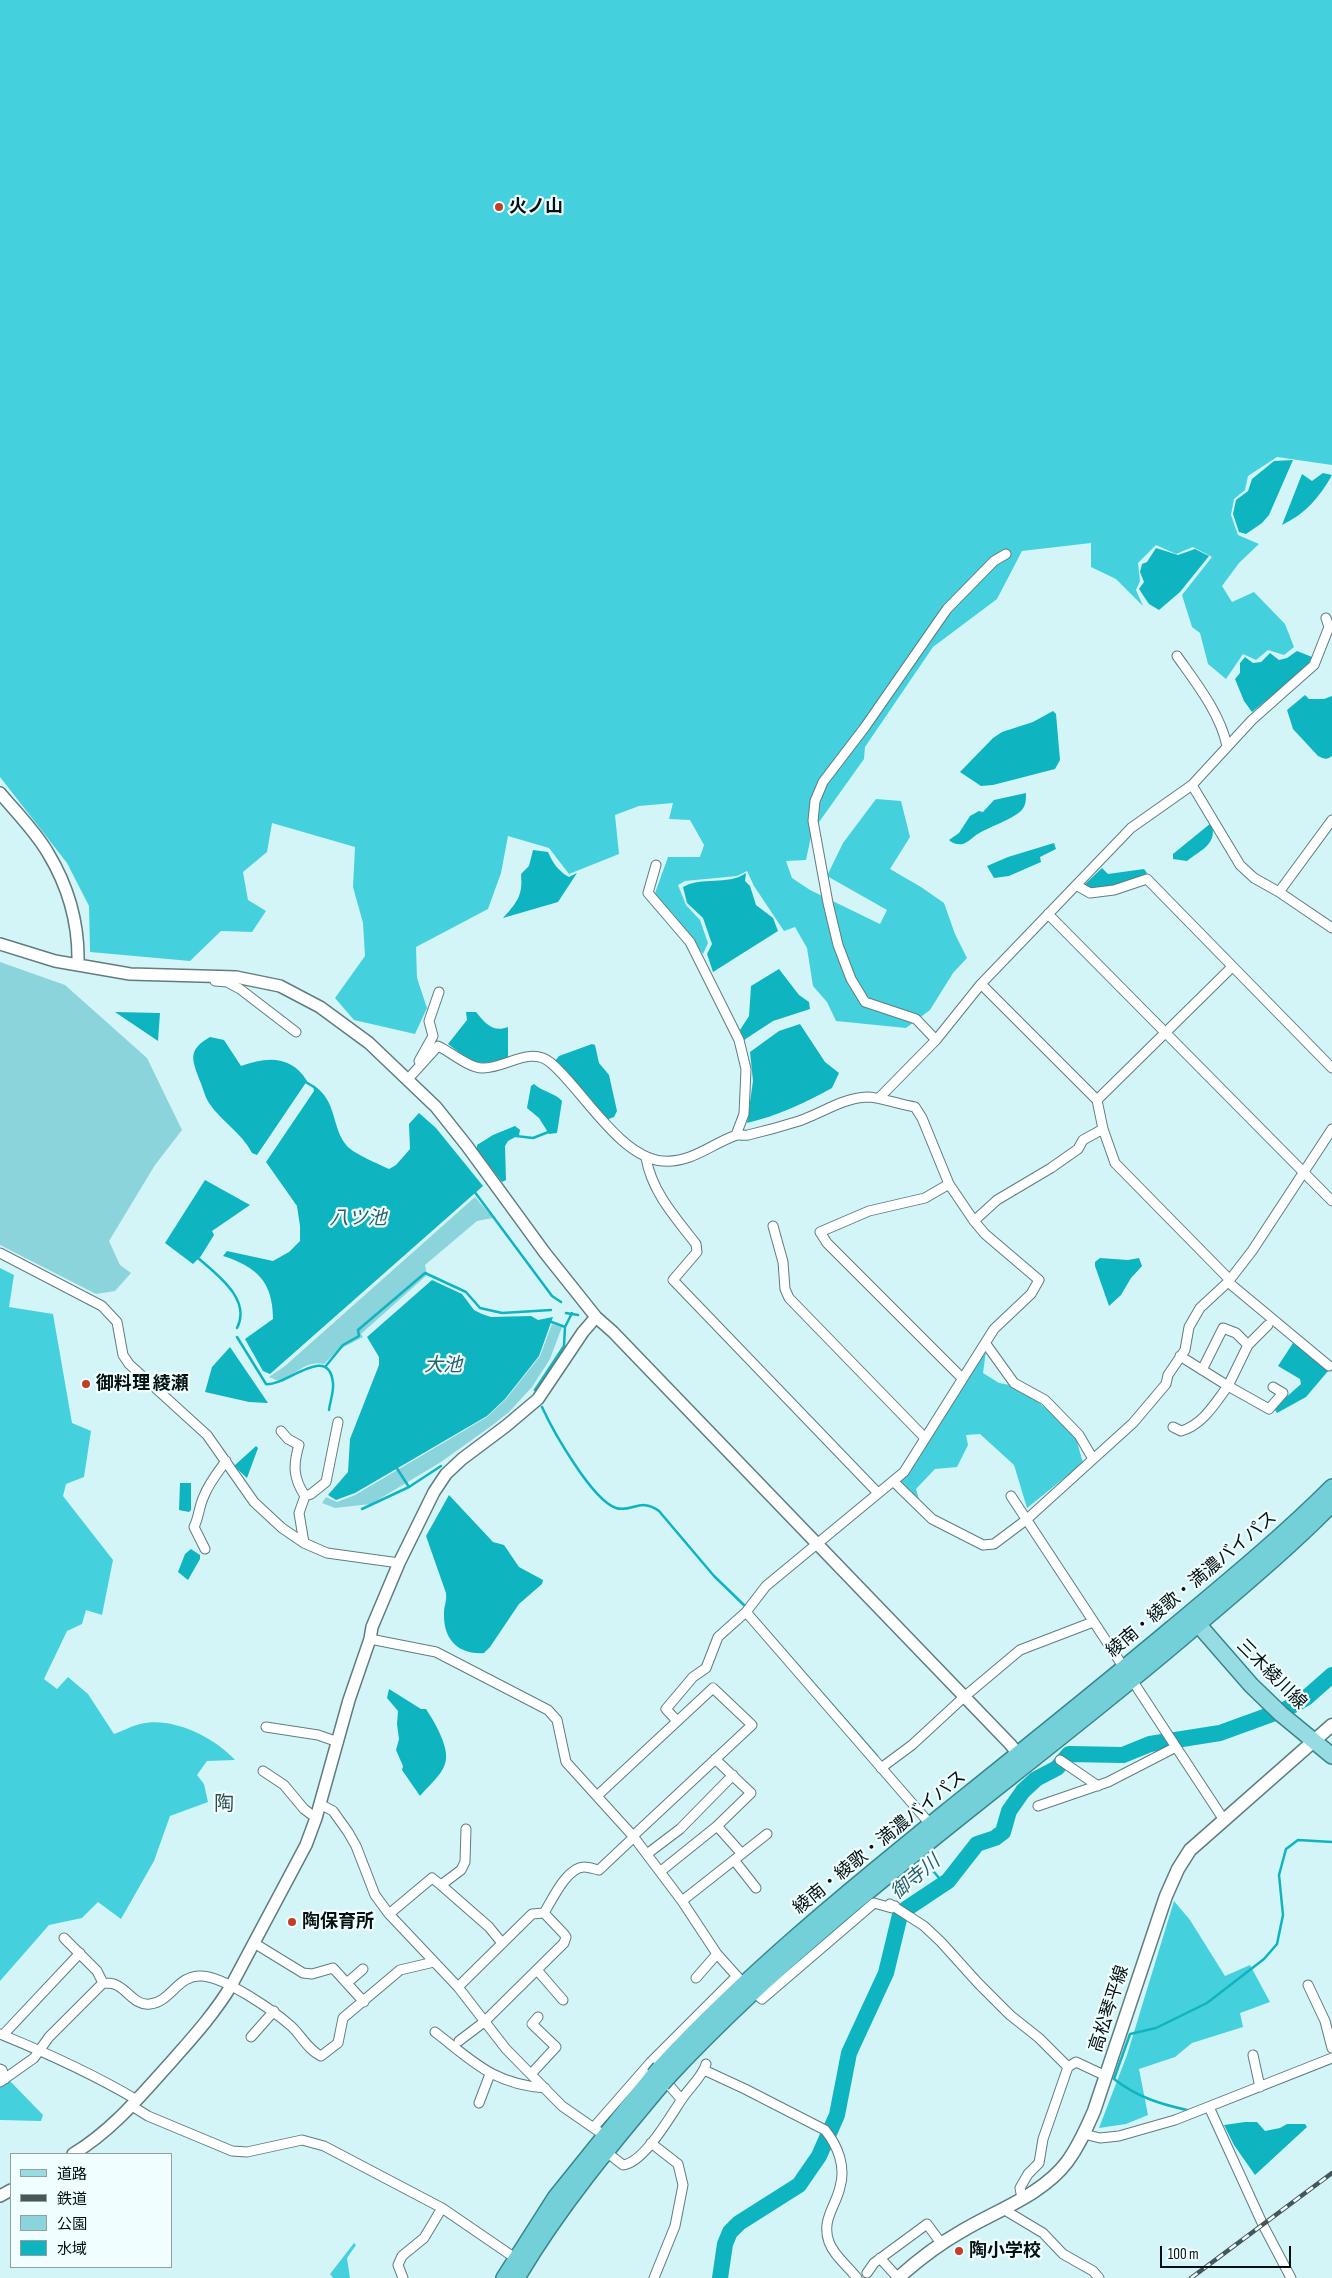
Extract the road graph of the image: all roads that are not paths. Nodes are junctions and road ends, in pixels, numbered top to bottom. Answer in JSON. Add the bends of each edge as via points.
{"nodes":[{"id":1,"x":1006,"y":554,"type":"dead end"},
{"id":2,"x":1326,"y":618,"type":"dead end"},
{"id":3,"x":1177,"y":656,"type":"dead end"},
{"id":4,"x":1227,"y":746,"type":"junction"},
{"id":5,"x":1192,"y":785,"type":"junction"},
{"id":6,"x":0,"y":793,"type":"edge"},
{"id":7,"x":1332,"y":820,"type":"edge"},
{"id":8,"x":656,"y":865,"type":"dead end"},
{"id":9,"x":1076,"y":885,"type":"junction"},
{"id":10,"x":1279,"y":892,"type":"junction"},
{"id":11,"x":1048,"y":914,"type":"junction"},
{"id":12,"x":1332,"y":928,"type":"edge"},
{"id":13,"x":0,"y":944,"type":"edge"},
{"id":14,"x":78,"y":964,"type":"junction"},
{"id":15,"x":1232,"y":967,"type":"junction"},
{"id":16,"x":209,"y":976,"type":"junction"},
{"id":17,"x":981,"y":984,"type":"junction"},
{"id":18,"x":439,"y":992,"type":"dead end"},
{"id":19,"x":296,"y":1032,"type":"dead end"},
{"id":20,"x":1165,"y":1032,"type":"junction"},
{"id":21,"x":936,"y":1040,"type":"junction"},
{"id":22,"x":1332,"y":1068,"type":"edge"},
{"id":23,"x":406,"y":1078,"type":"junction"},
{"id":24,"x":879,"y":1098,"type":"junction"},
{"id":25,"x":1097,"y":1100,"type":"junction"},
{"id":26,"x":1103,"y":1129,"type":"junction"},
{"id":27,"x":1332,"y":1129,"type":"edge"},
{"id":28,"x":736,"y":1135,"type":"junction"},
{"id":29,"x":646,"y":1158,"type":"junction"},
{"id":30,"x":1303,"y":1171,"type":"junction"},
{"id":31,"x":949,"y":1184,"type":"junction"},
{"id":32,"x":1332,"y":1201,"type":"edge"},
{"id":33,"x":974,"y":1221,"type":"junction"},
{"id":34,"x":773,"y":1226,"type":"dead end"},
{"id":35,"x":0,"y":1253,"type":"edge"},
{"id":36,"x":1228,"y":1281,"type":"junction"},
{"id":37,"x":596,"y":1317,"type":"junction"},
{"id":38,"x":1268,"y":1325,"type":"dead end"},
{"id":39,"x":986,"y":1344,"type":"junction"},
{"id":40,"x":1248,"y":1345,"type":"junction"},
{"id":41,"x":1180,"y":1356,"type":"junction"},
{"id":42,"x":1329,"y":1366,"type":"dead end"},
{"id":43,"x":1202,"y":1370,"type":"junction"},
{"id":44,"x":962,"y":1378,"type":"junction"},
{"id":45,"x":1228,"y":1386,"type":"junction"},
{"id":46,"x":1273,"y":1387,"type":"dead end"},
{"id":47,"x":338,"y":1422,"type":"dead end"},
{"id":48,"x":1173,"y":1426,"type":"dead end"},
{"id":49,"x":282,"y":1430,"type":"dead end"},
{"id":50,"x":925,"y":1438,"type":"junction"},
{"id":51,"x":1093,"y":1459,"type":"junction"},
{"id":52,"x":226,"y":1461,"type":"junction"},
{"id":53,"x":894,"y":1481,"type":"junction"},
{"id":54,"x":1332,"y":1486,"type":"edge"},
{"id":55,"x":877,"y":1492,"type":"junction"},
{"id":56,"x":305,"y":1496,"type":"junction"},
{"id":57,"x":1011,"y":1496,"type":"dead end"},
{"id":58,"x":1332,"y":1504,"type":"edge"},
{"id":59,"x":1026,"y":1520,"type":"junction"},
{"id":60,"x":304,"y":1543,"type":"junction"},
{"id":61,"x":816,"y":1544,"type":"junction"},
{"id":62,"x":206,"y":1549,"type":"dead end"},
{"id":63,"x":399,"y":1563,"type":"junction"},
{"id":64,"x":746,"y":1612,"type":"junction"},
{"id":65,"x":1194,"y":1619,"type":"junction"},
{"id":66,"x":1093,"y":1622,"type":"junction"},
{"id":67,"x":370,"y":1639,"type":"junction"},
{"id":68,"x":1128,"y":1675,"type":"junction"},
{"id":69,"x":964,"y":1697,"type":"junction"},
{"id":70,"x":677,"y":1721,"type":"junction"},
{"id":71,"x":1332,"y":1725,"type":"edge"},
{"id":72,"x":266,"y":1727,"type":"dead end"},
{"id":73,"x":1313,"y":1741,"type":"junction"},
{"id":74,"x":338,"y":1742,"type":"junction"},
{"id":75,"x":1173,"y":1743,"type":"junction"},
{"id":76,"x":1332,"y":1756,"type":"edge"},
{"id":77,"x":716,"y":1759,"type":"junction"},
{"id":78,"x":1022,"y":1759,"type":"junction"},
{"id":79,"x":1062,"y":1762,"type":"dead end"},
{"id":80,"x":883,"y":1766,"type":"junction"},
{"id":81,"x":263,"y":1771,"type":"dead end"},
{"id":82,"x":733,"y":1775,"type":"junction"},
{"id":83,"x":1098,"y":1786,"type":"junction"},
{"id":84,"x":598,"y":1796,"type":"junction"},
{"id":85,"x":320,"y":1804,"type":"junction"},
{"id":86,"x":1038,"y":1806,"type":"dead end"},
{"id":87,"x":316,"y":1818,"type":"junction"},
{"id":88,"x":1224,"y":1820,"type":"junction"},
{"id":89,"x":931,"y":1825,"type":"junction"},
{"id":90,"x":717,"y":1826,"type":"junction"},
{"id":91,"x":466,"y":1829,"type":"dead end"},
{"id":92,"x":767,"y":1834,"type":"dead end"},
{"id":93,"x":633,"y":1837,"type":"junction"},
{"id":94,"x":647,"y":1854,"type":"junction"},
{"id":95,"x":738,"y":1857,"type":"junction"},
{"id":96,"x":661,"y":1871,"type":"junction"},
{"id":97,"x":441,"y":1885,"type":"junction"},
{"id":98,"x":756,"y":1888,"type":"dead end"},
{"id":99,"x":868,"y":1891,"type":"junction"},
{"id":100,"x":682,"y":1901,"type":"junction"},
{"id":101,"x":900,"y":1910,"type":"junction"},
{"id":102,"x":544,"y":1913,"type":"junction"},
{"id":103,"x":389,"y":1914,"type":"junction"},
{"id":104,"x":64,"y":1938,"type":"dead end"},
{"id":105,"x":254,"y":1943,"type":"junction"},
{"id":106,"x":502,"y":1943,"type":"junction"},
{"id":107,"x":80,"y":1952,"type":"junction"},
{"id":108,"x":717,"y":1954,"type":"junction"},
{"id":109,"x":434,"y":1962,"type":"junction"},
{"id":110,"x":363,"y":1970,"type":"dead end"},
{"id":111,"x":537,"y":1970,"type":"junction"},
{"id":112,"x":696,"y":1978,"type":"dead end"},
{"id":113,"x":103,"y":1982,"type":"junction"},
{"id":114,"x":347,"y":1983,"type":"junction"},
{"id":115,"x":744,"y":1983,"type":"junction"},
{"id":116,"x":1308,"y":1985,"type":"dead end"},
{"id":117,"x":231,"y":1986,"type":"junction"},
{"id":118,"x":458,"y":1987,"type":"junction"},
{"id":119,"x":563,"y":2000,"type":"dead end"},
{"id":120,"x":364,"y":2002,"type":"junction"},
{"id":121,"x":274,"y":2011,"type":"junction"},
{"id":122,"x":538,"y":2017,"type":"dead end"},
{"id":123,"x":484,"y":2022,"type":"junction"},
{"id":124,"x":436,"y":2032,"type":"dead end"},
{"id":125,"x":1,"y":2035,"type":"edge"},
{"id":126,"x":251,"y":2037,"type":"dead end"},
{"id":127,"x":459,"y":2040,"type":"dead end"},
{"id":128,"x":1332,"y":2048,"type":"edge"},
{"id":129,"x":41,"y":2050,"type":"junction"},
{"id":130,"x":1253,"y":2055,"type":"dead end"},
{"id":131,"x":1332,"y":2058,"type":"edge"},
{"id":132,"x":1068,"y":2067,"type":"junction"},
{"id":133,"x":0,"y":2069,"type":"edge"},
{"id":134,"x":659,"y":2073,"type":"junction"},
{"id":135,"x":490,"y":2074,"type":"junction"},
{"id":136,"x":531,"y":2074,"type":"junction"},
{"id":137,"x":1106,"y":2076,"type":"junction"},
{"id":138,"x":2,"y":2081,"type":"edge"},
{"id":139,"x":1260,"y":2087,"type":"junction"},
{"id":140,"x":545,"y":2088,"type":"junction"},
{"id":141,"x":681,"y":2099,"type":"junction"},
{"id":142,"x":135,"y":2103,"type":"junction"},
{"id":143,"x":479,"y":2103,"type":"dead end"},
{"id":144,"x":1209,"y":2107,"type":"junction"},
{"id":145,"x":1084,"y":2134,"type":"junction"},
{"id":146,"x":604,"y":2139,"type":"junction"},
{"id":147,"x":652,"y":2143,"type":"junction"},
{"id":148,"x":74,"y":2153,"type":"edge"},
{"id":149,"x":1022,"y":2198,"type":"junction"},
{"id":150,"x":442,"y":2208,"type":"junction"},
{"id":151,"x":1003,"y":2209,"type":"junction"},
{"id":152,"x":941,"y":2244,"type":"junction"},
{"id":153,"x":880,"y":2258,"type":"junction"},
{"id":154,"x":520,"y":2261,"type":"junction"},
{"id":155,"x":867,"y":2273,"type":"dead end"},
{"id":156,"x":403,"y":2278,"type":"edge"},
{"id":157,"x":504,"y":2278,"type":"edge"},
{"id":158,"x":517,"y":2278,"type":"edge"},
{"id":159,"x":654,"y":2278,"type":"edge"},
{"id":160,"x":856,"y":2278,"type":"edge"},
{"id":161,"x":898,"y":2278,"type":"edge"},
{"id":162,"x":1099,"y":2278,"type":"edge"},
{"id":163,"x":1291,"y":2278,"type":"edge"}],
"edges":[{"from":1,"to":21,"type":"street","via":[[994,561],[947,609],[823,782],[815,801],[813,821],[828,903],[838,945],[851,979],[865,1002],[916,1019]]},
{"from":2,"to":4,"type":"street","via":[[1329,627],[1314,665]]},
{"from":3,"to":4,"type":"street","via":[[1206,698]]},
{"from":4,"to":5,"type":"street"},
{"from":5,"to":9,"type":"street","via":[[1131,828]]},
{"from":5,"to":10,"type":"street","via":[[1240,865],[1254,878]]},
{"from":6,"to":14,"type":"street","via":[[48,852],[68,893],[78,944]]},
{"from":7,"to":10,"type":"street"},
{"from":8,"to":28,"type":"street","via":[[648,893],[690,942],[739,1040],[746,1069],[744,1114]]},
{"from":9,"to":11,"type":"street"},
{"from":9,"to":15,"type":"street","via":[[1090,893],[1114,890],[1147,879]]},
{"from":10,"to":12,"type":"street"},
{"from":11,"to":17,"type":"street"},
{"from":11,"to":20,"type":"street"},
{"from":13,"to":14,"type":"street","via":[[55,961]]},
{"from":14,"to":16,"type":"street","via":[[130,974]]},
{"from":15,"to":20,"type":"street"},
{"from":15,"to":22,"type":"street"},
{"from":16,"to":19,"type":"street","via":[[210,981],[227,982],[240,989]]},
{"from":16,"to":23,"type":"street","via":[[236,977],[280,986],[320,1007],[369,1043]]},
{"from":17,"to":21,"type":"street"},
{"from":17,"to":25,"type":"street"},
{"from":18,"to":23,"type":"street","via":[[429,1020],[433,1036],[422,1058]]},
{"from":20,"to":25,"type":"street"},
{"from":20,"to":30,"type":"street"},
{"from":21,"to":24,"type":"street"},
{"from":23,"to":29,"type":"street","via":[[438,1046],[475,1067],[484,1068],[535,1056],[550,1061],[611,1130]]},
{"from":23,"to":37,"type":"street","via":[[436,1107]]},
{"from":24,"to":28,"type":"street","via":[[866,1097],[845,1102],[800,1120],[748,1135]]},
{"from":24,"to":31,"type":"street","via":[[915,1107]]},
{"from":25,"to":26,"type":"street"},
{"from":26,"to":33,"type":"street","via":[[1083,1140],[1078,1149],[1051,1168],[997,1200]]},
{"from":26,"to":36,"type":"street","via":[[1115,1163]]},
{"from":27,"to":30,"type":"street"},
{"from":28,"to":29,"type":"street","via":[[702,1153],[663,1161]]},
{"from":29,"to":55,"type":"street","via":[[661,1199],[696,1244],[698,1252],[673,1280]]},
{"from":30,"to":32,"type":"street"},
{"from":30,"to":36,"type":"street","via":[[1252,1251]]},
{"from":31,"to":33,"type":"street"},
{"from":31,"to":44,"type":"street","via":[[925,1198],[869,1211],[820,1232]]},
{"from":33,"to":39,"type":"street","via":[[1039,1280],[1031,1294],[994,1329]]},
{"from":34,"to":50,"type":"street","via":[[789,1298]]},
{"from":35,"to":52,"type":"street","via":[[102,1306],[117,1322],[123,1355],[129,1364],[207,1435]]},
{"from":36,"to":41,"type":"street","via":[[1200,1308],[1189,1327],[1185,1350]]},
{"from":36,"to":42,"type":"street"},
{"from":37,"to":61,"type":"street"},
{"from":37,"to":63,"type":"street","via":[[538,1399],[446,1474]]},
{"from":38,"to":40,"type":"street"},
{"from":39,"to":44,"type":"street"},
{"from":39,"to":51,"type":"street","via":[[1014,1382],[1046,1400],[1078,1435]]},
{"from":40,"to":43,"type":"street","via":[[1236,1333],[1223,1328]]},
{"from":40,"to":45,"type":"street"},
{"from":41,"to":43,"type":"street"},
{"from":41,"to":51,"type":"street","via":[[1166,1384],[1133,1423]]},
{"from":43,"to":45,"type":"street"},
{"from":44,"to":50,"type":"street"},
{"from":45,"to":46,"type":"street","via":[[1270,1409],[1283,1393]]},
{"from":45,"to":48,"type":"street","via":[[1190,1429],[1181,1431]]},
{"from":47,"to":56,"type":"street","via":[[326,1482]]},
{"from":49,"to":56,"type":"street","via":[[288,1439],[299,1445],[294,1472]]},
{"from":50,"to":53,"type":"street","via":[[904,1472]]},
{"from":51,"to":59,"type":"street"},
{"from":52,"to":60,"type":"street","via":[[254,1502]]},
{"from":52,"to":62,"type":"street","via":[[203,1497],[194,1527]]},
{"from":53,"to":55,"type":"street"},
{"from":53,"to":59,"type":"street","via":[[932,1519],[983,1545],[994,1544]]},
{"from":54,"to":65,"type":"highway","name":"綾南・綾歌・満濃バイパス"},
{"from":55,"to":61,"type":"street"},
{"from":56,"to":60,"type":"street","via":[[300,1513]]},
{"from":57,"to":59,"type":"street"},
{"from":58,"to":65,"type":"highway","name":"綾南・綾歌・満濃バイパス"},
{"from":59,"to":66,"type":"street"},
{"from":60,"to":63,"type":"street","via":[[327,1553]]},
{"from":61,"to":64,"type":"street","via":[[766,1586]]},
{"from":61,"to":69,"type":"street"},
{"from":63,"to":67,"type":"street"},
{"from":64,"to":70,"type":"street","via":[[718,1637],[706,1668],[693,1677],[666,1709]]},
{"from":64,"to":80,"type":"street"},
{"from":65,"to":68,"type":"highway","name":"綾南・綾歌・満濃バイパス"},
{"from":65,"to":73,"type":"main road","name":"三木綾川線","via":[[1240,1674]]},
{"from":66,"to":68,"type":"street"},
{"from":66,"to":69,"type":"street","via":[[1020,1650]]},
{"from":67,"to":74,"type":"street"},
{"from":67,"to":84,"type":"street","via":[[436,1652],[548,1710],[557,1720],[566,1762]]},
{"from":68,"to":75,"type":"street"},
{"from":68,"to":78,"type":"highway","name":"綾南・綾歌・満濃バイパス"},
{"from":69,"to":78,"type":"street"},
{"from":69,"to":80,"type":"street","via":[[912,1745]]},
{"from":70,"to":77,"type":"street","via":[[713,1688],[752,1725]]},
{"from":70,"to":84,"type":"street"},
{"from":71,"to":73,"type":"main road","name":"高松琴平線"},
{"from":72,"to":74,"type":"street","via":[[318,1734]]},
{"from":73,"to":76,"type":"main road","name":"三木綾川線"},
{"from":73,"to":88,"type":"main road","name":"高松琴平線"},
{"from":74,"to":85,"type":"street"},
{"from":75,"to":83,"type":"street"},
{"from":75,"to":88,"type":"street"},
{"from":77,"to":82,"type":"street"},
{"from":77,"to":93,"type":"street"},
{"from":78,"to":89,"type":"highway","name":"綾南・綾歌・満濃バイパス"},
{"from":78,"to":99,"type":"highway","name":"綾南・綾歌・満濃バイパス"},
{"from":79,"to":83,"type":"street"},
{"from":80,"to":89,"type":"street"},
{"from":81,"to":87,"type":"street","via":[[284,1785]]},
{"from":82,"to":90,"type":"street","via":[[751,1793]]},
{"from":82,"to":94,"type":"street","via":[[680,1829]]},
{"from":83,"to":86,"type":"street"},
{"from":84,"to":93,"type":"street"},
{"from":85,"to":87,"type":"street"},
{"from":85,"to":103,"type":"street","via":[[333,1811],[348,1832],[375,1895]]},
{"from":87,"to":105,"type":"street","via":[[306,1845]]},
{"from":88,"to":137,"type":"main road","name":"高松琴平線","via":[[1190,1850],[1178,1869]]},
{"from":89,"to":115,"type":"highway","name":"綾南・綾歌・満濃バイパス"},
{"from":90,"to":95,"type":"street"},
{"from":90,"to":96,"type":"street"},
{"from":91,"to":97,"type":"street","via":[[465,1862],[461,1870]]},
{"from":92,"to":95,"type":"street"},
{"from":93,"to":94,"type":"street"},
{"from":93,"to":102,"type":"street","via":[[599,1870],[583,1867],[568,1875]]},
{"from":94,"to":96,"type":"street"},
{"from":95,"to":98,"type":"street"},
{"from":95,"to":100,"type":"street"},
{"from":96,"to":100,"type":"street"},
{"from":97,"to":103,"type":"street","via":[[432,1878]]},
{"from":97,"to":106,"type":"street","via":[[489,1927]]},
{"from":99,"to":101,"type":"street","via":[[874,1898]]},
{"from":99,"to":115,"type":"highway","name":"綾南・綾歌・満濃バイパス"},
{"from":100,"to":108,"type":"street"},
{"from":101,"to":115,"type":"street","via":[[874,1903],[762,1998]]},
{"from":101,"to":132,"type":"street","via":[[924,1926],[1010,2015]]},
{"from":102,"to":106,"type":"street","via":[[532,1914]]},
{"from":102,"to":111,"type":"street","via":[[566,1940]]},
{"from":103,"to":109,"type":"street"},
{"from":104,"to":107,"type":"street"},
{"from":105,"to":114,"type":"street","via":[[304,1973],[333,1968]]},
{"from":105,"to":117,"type":"street"},
{"from":106,"to":118,"type":"street"},
{"from":107,"to":113,"type":"street"},
{"from":107,"to":125,"type":"street"},
{"from":108,"to":112,"type":"street"},
{"from":108,"to":115,"type":"street"},
{"from":109,"to":118,"type":"street"},
{"from":109,"to":120,"type":"street","via":[[400,1970]]},
{"from":110,"to":114,"type":"street"},
{"from":111,"to":119,"type":"street"},
{"from":111,"to":123,"type":"street"},
{"from":113,"to":117,"type":"street","via":[[115,1984],[139,2003],[150,2004],[164,1999],[182,1980],[190,1978],[202,1976]]},
{"from":113,"to":129,"type":"street","via":[[49,2037]]},
{"from":114,"to":120,"type":"street"},
{"from":115,"to":134,"type":"street"},
{"from":115,"to":134,"type":"highway","name":"綾南・綾歌・満濃バイパス","via":[[714,2028]]},
{"from":116,"to":128,"type":"street","via":[[1325,2021]]},
{"from":117,"to":121,"type":"street"},
{"from":117,"to":142,"type":"street","via":[[217,2009]]},
{"from":118,"to":123,"type":"street"},
{"from":120,"to":121,"type":"street","via":[[344,2018],[338,2043],[321,2056],[312,2051]]},
{"from":121,"to":126,"type":"street"},
{"from":122,"to":136,"type":"street","via":[[532,2024],[556,2047]]},
{"from":123,"to":127,"type":"street"},
{"from":123,"to":136,"type":"street"},
{"from":124,"to":135,"type":"street"},
{"from":125,"to":129,"type":"street"},
{"from":129,"to":138,"type":"street"},
{"from":129,"to":142,"type":"street","via":[[93,2075]]},
{"from":130,"to":139,"type":"street"},
{"from":131,"to":139,"type":"street"},
{"from":132,"to":137,"type":"street","via":[[1076,2062]]},
{"from":132,"to":149,"type":"street","via":[[1043,2140],[1039,2163],[1020,2188]]},
{"from":133,"to":138,"type":"street"},
{"from":134,"to":141,"type":"street"},
{"from":134,"to":146,"type":"highway","name":"綾南・綾歌・満濃バイパス"},
{"from":134,"to":146,"type":"street"},
{"from":135,"to":140,"type":"street","via":[[523,2086]]},
{"from":135,"to":143,"type":"street"},
{"from":136,"to":140,"type":"street"},
{"from":137,"to":145,"type":"main road","name":"高松琴平線"},
{"from":139,"to":144,"type":"street"},
{"from":140,"to":146,"type":"street"},
{"from":141,"to":147,"type":"street"},
{"from":141,"to":160,"type":"street","via":[[705,2067],[828,2134],[842,2169],[840,2188],[827,2218],[828,2241]]},
{"from":142,"to":148,"type":"street","via":[[107,2131]]},
{"from":142,"to":150,"type":"street","via":[[148,2116],[232,2151],[247,2152],[302,2140],[314,2143]]},
{"from":144,"to":145,"type":"street","via":[[1119,2136],[1100,2138]]},
{"from":144,"to":163,"type":"street"},
{"from":145,"to":149,"type":"main road","name":"高松琴平線","via":[[1056,2174]]},
{"from":146,"to":147,"type":"street","via":[[623,2165]]},
{"from":146,"to":154,"type":"highway","name":"綾南・綾歌・満濃バイパス","via":[[566,2204]]},
{"from":147,"to":159,"type":"street","via":[[678,2164],[683,2186],[675,2226]]},
{"from":149,"to":151,"type":"main road","name":"高松琴平線"},
{"from":150,"to":154,"type":"street"},
{"from":150,"to":156,"type":"street","via":[[424,2238],[402,2256],[398,2265]]},
{"from":151,"to":152,"type":"main road","name":"高松琴平線"},
{"from":151,"to":162,"type":"street","via":[[1042,2233],[1063,2254]]},
{"from":152,"to":153,"type":"street","via":[[927,2224]]},
{"from":152,"to":161,"type":"main road","name":"高松琴平線"},
{"from":153,"to":155,"type":"street"},
{"from":153,"to":161,"type":"street"},
{"from":154,"to":157,"type":"highway","name":"綾南・綾歌・満濃バイパス"},
{"from":154,"to":158,"type":"highway","name":"綾南・綾歌・満濃バイパス"}]}
